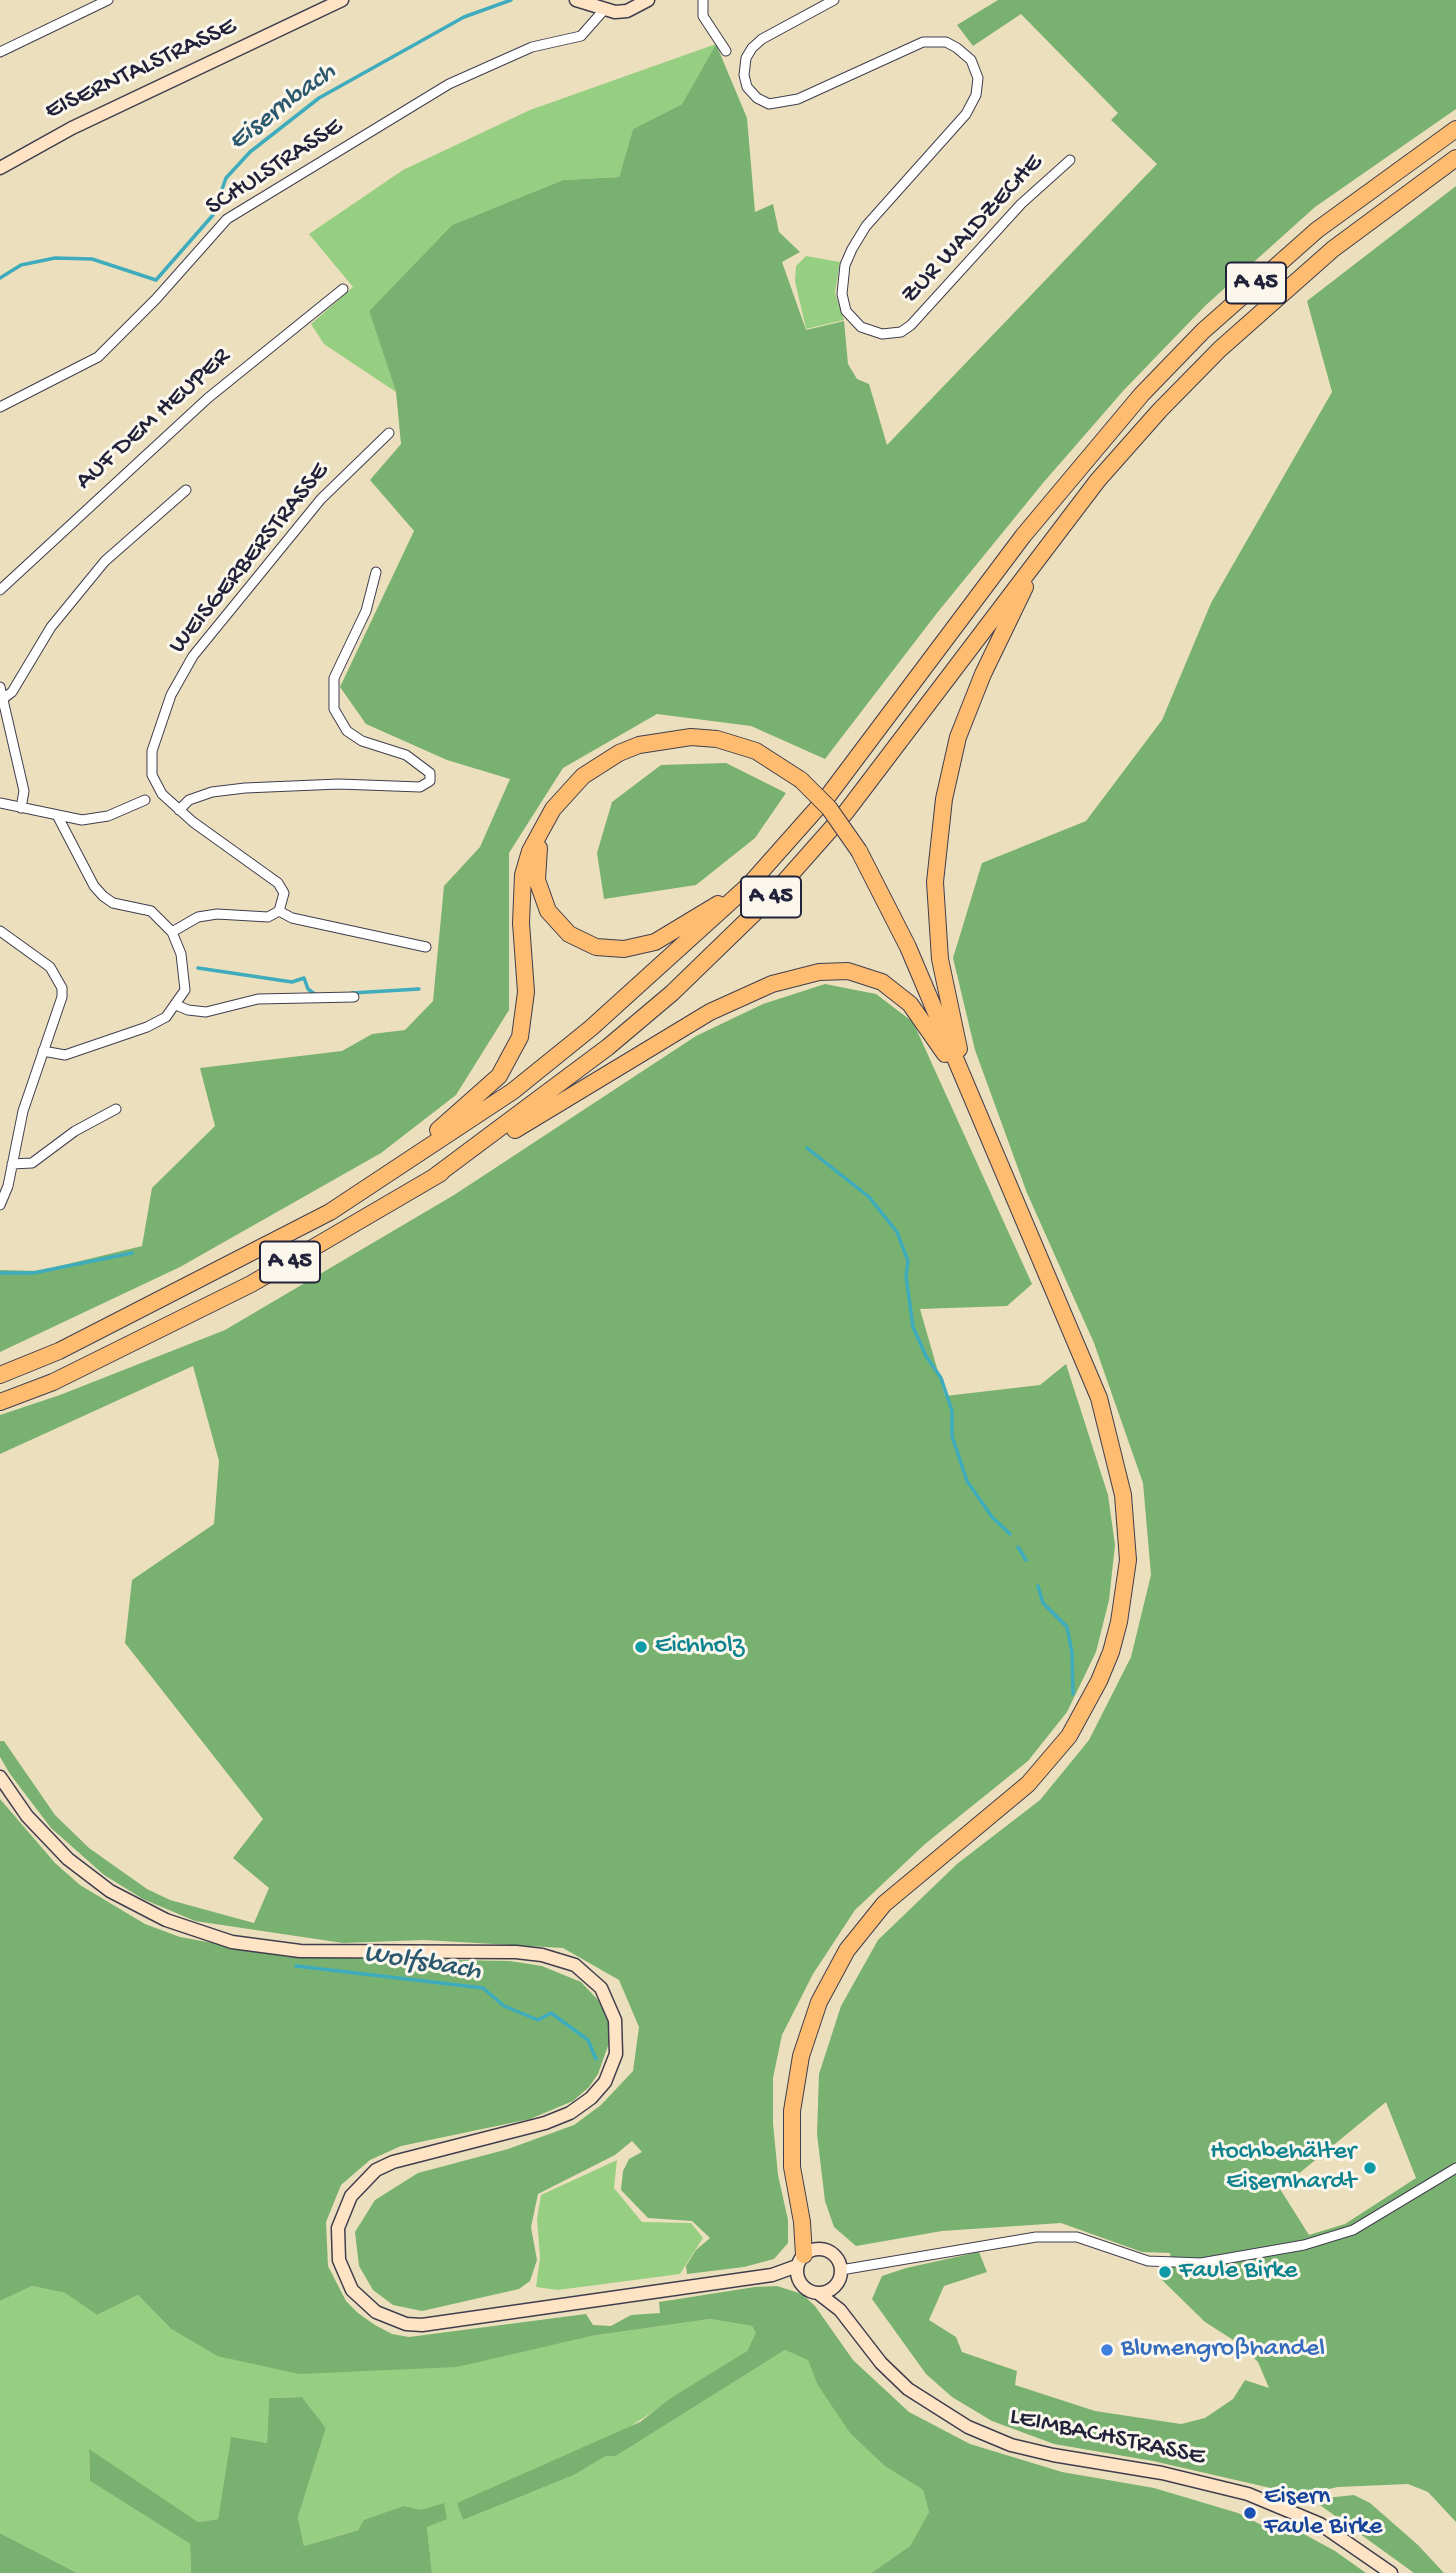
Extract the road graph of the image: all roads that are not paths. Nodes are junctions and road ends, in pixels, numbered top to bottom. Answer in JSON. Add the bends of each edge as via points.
{"nodes":[{"id":1,"x":108,"y":0,"type":"edge"},
{"id":2,"x":342,"y":0,"type":"edge"},
{"id":3,"x":576,"y":0,"type":"edge"},
{"id":4,"x":648,"y":0,"type":"edge"},
{"id":5,"x":703,"y":0,"type":"edge"},
{"id":6,"x":834,"y":0,"type":"edge"},
{"id":7,"x":603,"y":11,"type":"junction"},
{"id":8,"x":726,"y":51,"type":"dead end"},
{"id":9,"x":0,"y":52,"type":"edge"},
{"id":10,"x":1456,"y":129,"type":"edge"},
{"id":11,"x":1456,"y":159,"type":"edge"},
{"id":12,"x":1070,"y":160,"type":"dead end"},
{"id":13,"x":0,"y":168,"type":"edge"},
{"id":14,"x":343,"y":289,"type":"dead end"},
{"id":15,"x":0,"y":407,"type":"edge"},
{"id":16,"x":388,"y":433,"type":"dead end"},
{"id":17,"x":186,"y":490,"type":"dead end"},
{"id":18,"x":1042,"y":553,"type":"junction"},
{"id":19,"x":376,"y":572,"type":"dead end"},
{"id":20,"x":0,"y":590,"type":"edge"},
{"id":21,"x":0,"y":687,"type":"edge"},
{"id":22,"x":4,"y":698,"type":"junction"},
{"id":23,"x":145,"y":800,"type":"dead end"},
{"id":24,"x":0,"y":803,"type":"edge"},
{"id":25,"x":21,"y":808,"type":"junction"},
{"id":26,"x":179,"y":810,"type":"junction"},
{"id":27,"x":57,"y":815,"type":"junction"},
{"id":28,"x":542,"y":828,"type":"junction"},
{"id":29,"x":750,"y":884,"type":"junction"},
{"id":30,"x":279,"y":911,"type":"junction"},
{"id":31,"x":0,"y":931,"type":"edge"},
{"id":32,"x":172,"y":932,"type":"junction"},
{"id":33,"x":426,"y":947,"type":"dead end"},
{"id":34,"x":354,"y":998,"type":"dead end"},
{"id":35,"x":176,"y":1005,"type":"junction"},
{"id":36,"x":43,"y":1051,"type":"junction"},
{"id":37,"x":968,"y":1089,"type":"junction"},
{"id":38,"x":116,"y":1109,"type":"dead end"},
{"id":39,"x":12,"y":1164,"type":"junction"},
{"id":40,"x":434,"y":1177,"type":"junction"},
{"id":41,"x":371,"y":1187,"type":"junction"},
{"id":42,"x":0,"y":1205,"type":"edge"},
{"id":43,"x":0,"y":1375,"type":"edge"},
{"id":44,"x":0,"y":1402,"type":"edge"},
{"id":45,"x":0,"y":1777,"type":"edge"},
{"id":46,"x":1456,"y":2168,"type":"edge"},
{"id":47,"x":806,"y":2257,"type":"junction"},
{"id":48,"x":841,"y":2270,"type":"junction"},
{"id":49,"x":772,"y":2275,"type":"junction"},
{"id":50,"x":799,"y":2280,"type":"junction"},
{"id":51,"x":837,"y":2284,"type":"junction"},
{"id":52,"x":818,"y":2293,"type":"junction"},
{"id":53,"x":840,"y":2310,"type":"junction"},
{"id":54,"x":1391,"y":2573,"type":"edge"}],
"edges":[{"from":1,"to":9,"type":"street"},
{"from":2,"to":13,"type":"main road","name":"EISERNTALSTRASSE","via":[[72,128]]},
{"from":3,"to":7,"type":"main road"},
{"from":4,"to":7,"type":"main road","via":[[627,11]]},
{"from":5,"to":8,"type":"street","via":[[703,16]]},
{"from":6,"to":12,"type":"street","name":"ZUR WALDZECHE","via":[[752,48],[744,75],[757,98],[769,104],[798,99],[934,41],[946,42],[965,54],[978,78],[966,114],[866,226],[852,249],[842,294],[846,311],[861,327],[882,334],[911,326],[1021,204]]},
{"from":7,"to":15,"type":"street","name":"SCHULSTRASSE","via":[[581,36],[532,47],[474,71],[227,219],[97,358]]},
{"from":10,"to":29,"type":"highway","number":"A 45","via":[[1317,230],[1203,331],[1142,394],[1023,536],[828,796]]},
{"from":11,"to":18,"type":"highway","number":"A 45","via":[[1333,249],[1220,349],[1098,480]]},
{"from":14,"to":20,"type":"street","name":"AUF DEM HEUPER","via":[[208,398]]},
{"from":16,"to":26,"type":"street","name":"WEISGERBERSTRASSE","via":[[321,499],[226,614],[182,676],[160,721],[151,766],[154,782]]},
{"from":17,"to":22,"type":"street","via":[[105,561],[51,627]]},
{"from":18,"to":37,"type":"highway","via":[[983,674],[958,737],[944,799],[935,882],[940,959]]},
{"from":18,"to":40,"type":"highway","number":"A 45","via":[[907,735],[769,899],[672,993],[608,1047]]},
{"from":19,"to":26,"type":"street","via":[[366,611],[334,678],[334,709],[347,731],[362,741],[406,755],[430,773],[430,781],[420,787],[339,784],[234,789],[189,800]]},
{"from":21,"to":22,"type":"street"},
{"from":22,"to":25,"type":"street","via":[[24,790]]},
{"from":23,"to":27,"type":"street","via":[[108,816],[82,820]]},
{"from":24,"to":25,"type":"street"},
{"from":25,"to":27,"type":"street"},
{"from":26,"to":30,"type":"street","name":"WEISGERBERSTRASSE","via":[[278,883],[284,893]]},
{"from":27,"to":32,"type":"street","via":[[94,886],[113,903],[151,911]]},
{"from":28,"to":29,"type":"highway","via":[[537,860],[541,898],[562,928],[596,947],[624,949],[655,942]]},
{"from":28,"to":37,"type":"highway","bridge":true,"via":[[566,792],[600,763],[661,740],[704,738],[745,746],[779,763],[829,808],[859,851],[894,915]]},
{"from":28,"to":41,"type":"highway","via":[[523,875],[526,992],[520,1037],[512,1057],[485,1092]]},
{"from":29,"to":41,"type":"highway","number":"A 45","via":[[592,1028],[513,1091]]},
{"from":30,"to":32,"type":"street","via":[[268,917],[198,917]]},
{"from":30,"to":33,"type":"street","via":[[292,918]]},
{"from":31,"to":36,"type":"street","via":[[50,967],[62,988]]},
{"from":32,"to":35,"type":"street","via":[[184,971],[185,990]]},
{"from":34,"to":35,"type":"street","via":[[258,999],[206,1012]]},
{"from":35,"to":36,"type":"street","via":[[166,1017],[147,1027],[65,1055]]},
{"from":36,"to":39,"type":"street"},
{"from":37,"to":40,"type":"highway","via":[[921,1016],[898,992],[858,973],[819,972],[772,984],[710,1013]]},
{"from":37,"to":47,"type":"highway","via":[[1109,1430],[1127,1529],[1125,1591],[1114,1642],[1099,1681],[1062,1745],[1005,1805],[884,1904],[832,1975],[808,2029],[793,2097],[792,2167]]},
{"from":38,"to":39,"type":"street","via":[[75,1131],[32,1163]]},
{"from":39,"to":42,"type":"street"},
{"from":40,"to":44,"type":"highway","number":"A 45","via":[[251,1284],[53,1382]]},
{"from":41,"to":43,"type":"highway","number":"A 45","via":[[59,1351]]},
{"from":45,"to":49,"type":"main road","via":[[27,1816],[68,1859],[110,1891],[166,1920],[232,1942],[300,1951],[542,1955],[575,1965],[601,1988],[615,2020],[616,2054],[605,2082],[591,2098],[545,2123],[393,2162],[362,2182],[351,2196],[338,2228],[339,2260],[352,2290],[376,2312],[398,2322],[422,2325]]},
{"from":46,"to":48,"type":"street","via":[[1353,2230],[1304,2245],[1201,2263],[1148,2261],[1077,2237],[1036,2237]]},
{"from":47,"to":48,"type":"main road","via":[[832,2252]]},
{"from":47,"to":49,"type":"main road"},
{"from":47,"to":50,"type":"main road"},
{"from":48,"to":51,"type":"main road"},
{"from":49,"to":50,"type":"main road"},
{"from":50,"to":52,"type":"main road","name":"LEIMBACHSTRASSE","via":[[808,2291]]},
{"from":51,"to":52,"type":"main road"},
{"from":51,"to":53,"type":"main road"},
{"from":52,"to":53,"type":"main road","name":"LEIMBACHSTRASSE"},
{"from":53,"to":54,"type":"main road","name":"LEIMBACHSTRASSE","via":[[881,2363],[908,2389],[968,2427],[1011,2445],[1248,2494],[1320,2524]]}]}
